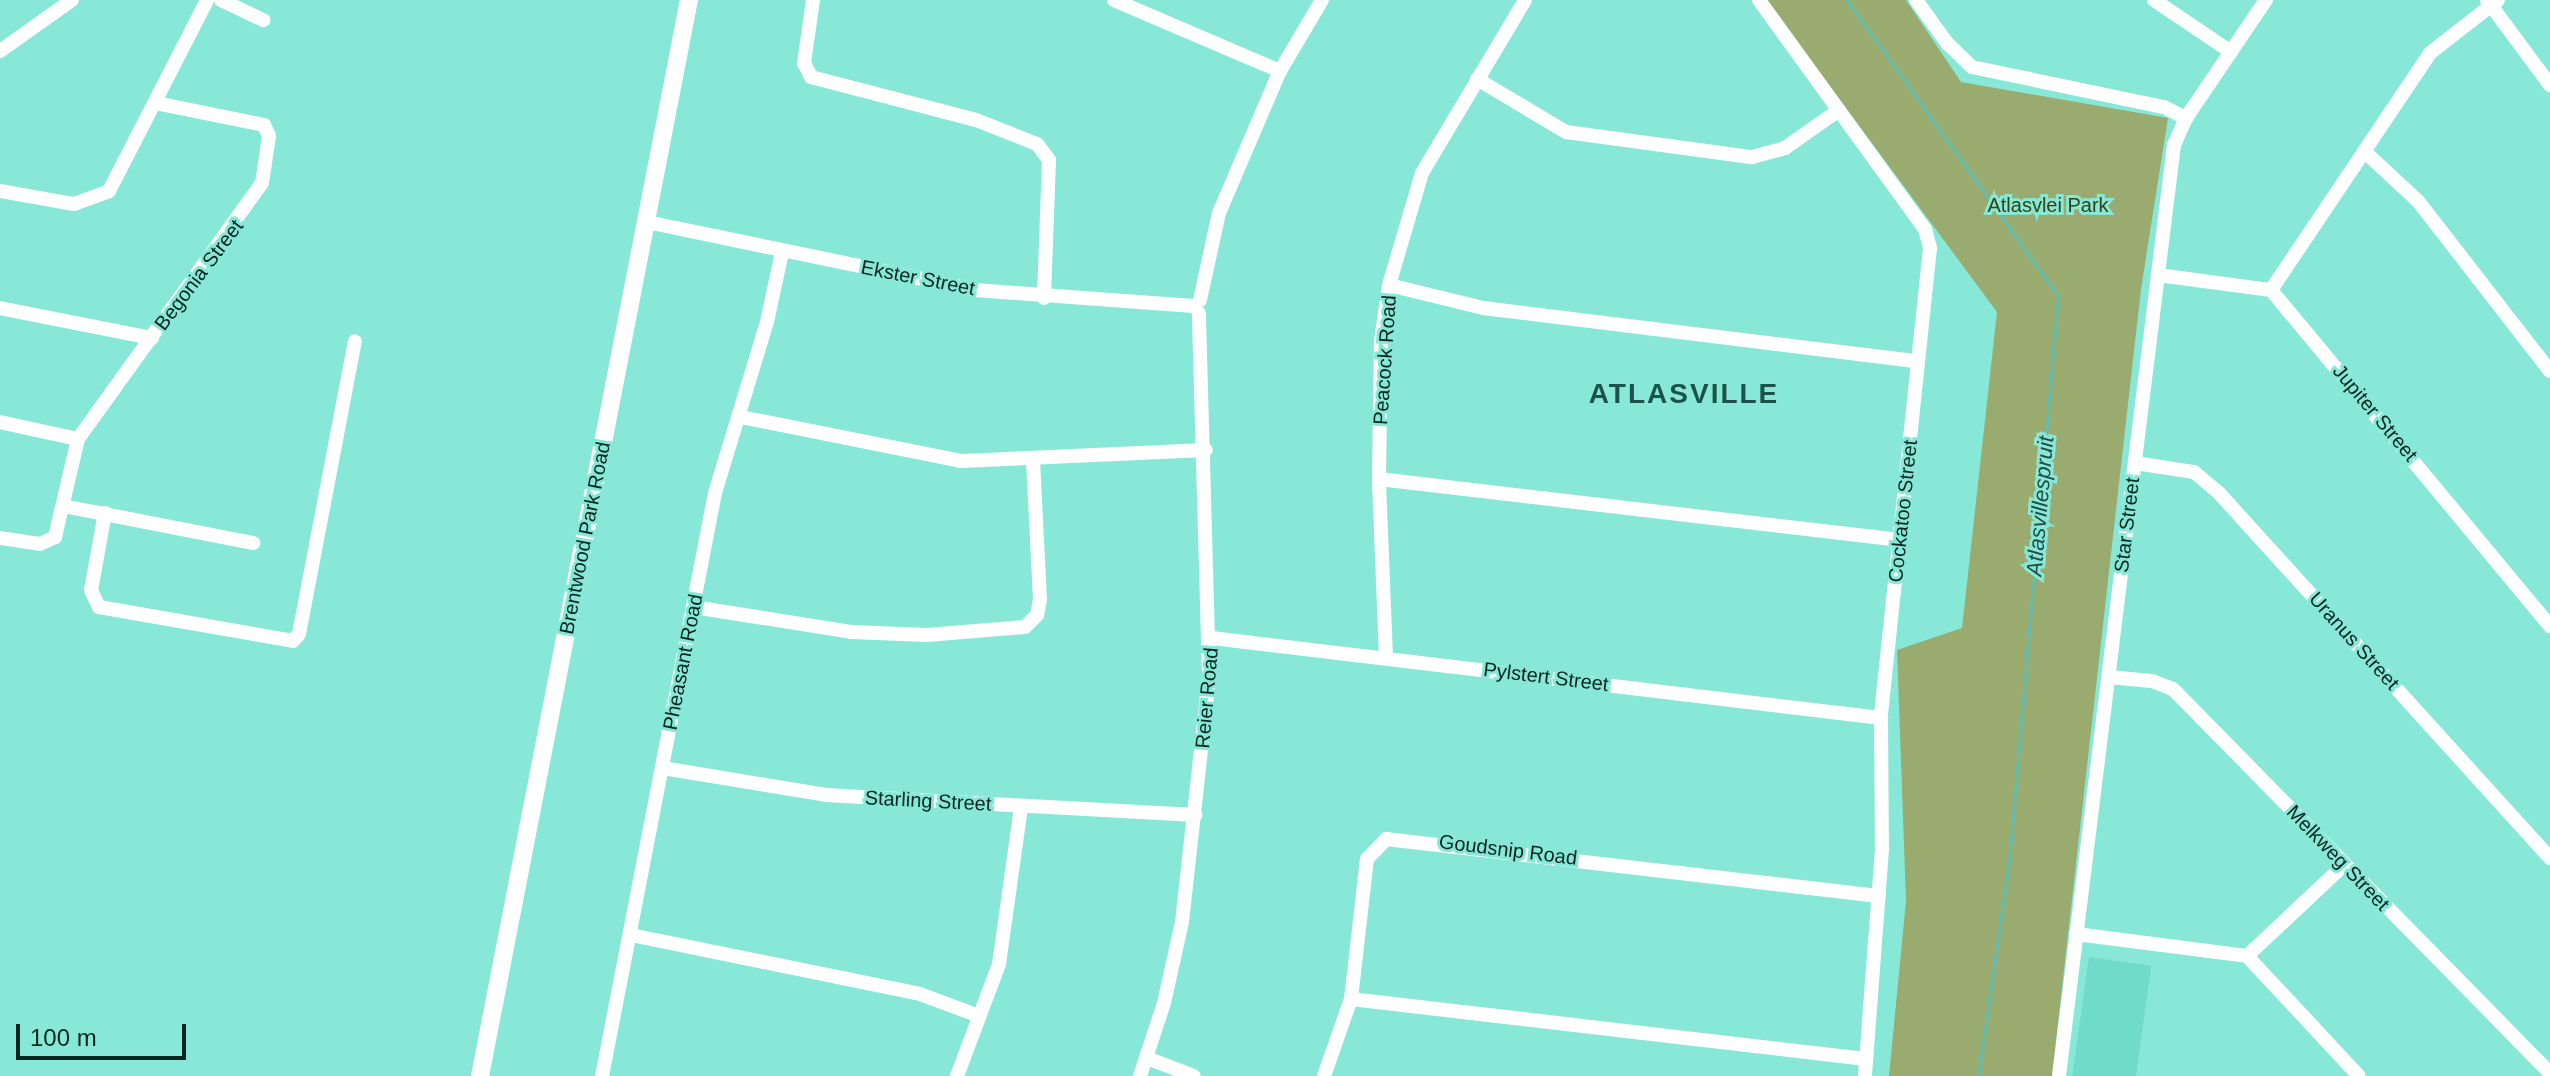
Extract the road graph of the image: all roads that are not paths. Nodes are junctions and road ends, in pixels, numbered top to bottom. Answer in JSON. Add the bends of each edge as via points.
{"nodes":[{"id":1,"x":72,"y":0,"type":"edge"},
{"id":2,"x":207,"y":0,"type":"edge"},
{"id":3,"x":221,"y":0,"type":"edge"},
{"id":4,"x":689,"y":0,"type":"edge"},
{"id":5,"x":813,"y":0,"type":"edge"},
{"id":6,"x":1114,"y":0,"type":"edge"},
{"id":7,"x":1322,"y":0,"type":"edge"},
{"id":8,"x":1525,"y":0,"type":"edge"},
{"id":9,"x":1759,"y":0,"type":"edge"},
{"id":10,"x":1916,"y":0,"type":"edge"},
{"id":11,"x":2154,"y":0,"type":"edge"},
{"id":12,"x":2266,"y":0,"type":"edge"},
{"id":13,"x":2492,"y":2,"type":"edge"},
{"id":14,"x":263,"y":20,"type":"dead end"},
{"id":15,"x":0,"y":51,"type":"edge"},
{"id":16,"x":2231,"y":52,"type":"junction"},
{"id":17,"x":1280,"y":71,"type":"junction"},
{"id":18,"x":1477,"y":79,"type":"junction"},
{"id":19,"x":2550,"y":85,"type":"edge"},
{"id":20,"x":156,"y":103,"type":"junction"},
{"id":21,"x":1839,"y":110,"type":"junction"},
{"id":22,"x":2186,"y":118,"type":"junction"},
{"id":23,"x":2364,"y":151,"type":"junction"},
{"id":24,"x":0,"y":191,"type":"edge"},
{"id":25,"x":647,"y":222,"type":"junction"},
{"id":26,"x":782,"y":252,"type":"junction"},
{"id":27,"x":2158,"y":275,"type":"junction"},
{"id":28,"x":1389,"y":285,"type":"junction"},
{"id":29,"x":2271,"y":290,"type":"junction"},
{"id":30,"x":1044,"y":298,"type":"junction"},
{"id":31,"x":1197,"y":306,"type":"junction"},
{"id":32,"x":0,"y":308,"type":"edge"},
{"id":33,"x":152,"y":338,"type":"junction"},
{"id":34,"x":355,"y":341,"type":"dead end"},
{"id":35,"x":1917,"y":361,"type":"junction"},
{"id":36,"x":2550,"y":371,"type":"edge"},
{"id":37,"x":741,"y":417,"type":"junction"},
{"id":38,"x":0,"y":422,"type":"edge"},
{"id":39,"x":78,"y":439,"type":"junction"},
{"id":40,"x":1206,"y":450,"type":"junction"},
{"id":41,"x":1033,"y":459,"type":"junction"},
{"id":42,"x":2135,"y":463,"type":"junction"},
{"id":43,"x":1379,"y":479,"type":"junction"},
{"id":44,"x":63,"y":506,"type":"junction"},
{"id":45,"x":105,"y":513,"type":"junction"},
{"id":46,"x":0,"y":538,"type":"edge"},
{"id":47,"x":1900,"y":540,"type":"junction"},
{"id":48,"x":253,"y":543,"type":"dead end"},
{"id":49,"x":694,"y":607,"type":"junction"},
{"id":50,"x":2550,"y":626,"type":"edge"},
{"id":51,"x":1212,"y":638,"type":"junction"},
{"id":52,"x":1386,"y":657,"type":"junction"},
{"id":53,"x":2109,"y":677,"type":"junction"},
{"id":54,"x":1881,"y":718,"type":"junction"},
{"id":55,"x":663,"y":768,"type":"junction"},
{"id":56,"x":1021,"y":807,"type":"junction"},
{"id":57,"x":1195,"y":815,"type":"junction"},
{"id":58,"x":2550,"y":858,"type":"edge"},
{"id":59,"x":2344,"y":865,"type":"junction"},
{"id":60,"x":1879,"y":896,"type":"junction"},
{"id":61,"x":2076,"y":934,"type":"junction"},
{"id":62,"x":631,"y":935,"type":"junction"},
{"id":63,"x":2247,"y":956,"type":"junction"},
{"id":64,"x":1351,"y":999,"type":"junction"},
{"id":65,"x":979,"y":1016,"type":"junction"},
{"id":66,"x":1147,"y":1058,"type":"junction"},
{"id":67,"x":1866,"y":1059,"type":"junction"},
{"id":68,"x":2550,"y":1073,"type":"edge"},
{"id":69,"x":2351,"y":1074,"type":"edge"},
{"id":70,"x":480,"y":1076,"type":"edge"},
{"id":71,"x":602,"y":1076,"type":"edge"},
{"id":72,"x":957,"y":1076,"type":"edge"},
{"id":73,"x":1140,"y":1076,"type":"edge"},
{"id":74,"x":1194,"y":1076,"type":"edge"},
{"id":75,"x":1324,"y":1076,"type":"edge"},
{"id":76,"x":1865,"y":1076,"type":"edge"},
{"id":77,"x":2059,"y":1076,"type":"edge"}],
"edges":[{"from":1,"to":15,"type":"street"},
{"from":2,"to":20,"type":"street"},
{"from":3,"to":14,"type":"street"},
{"from":4,"to":25,"type":"street","name":"Brentwood Park Road"},
{"from":5,"to":30,"type":"street","via":[[804,63],[811,77],[976,120],[1037,144],[1049,160]]},
{"from":6,"to":17,"type":"street"},
{"from":7,"to":17,"type":"street","name":"Reier Road"},
{"from":8,"to":18,"type":"street","name":"Peacock Road"},
{"from":9,"to":21,"type":"street","name":"Cockatoo Street"},
{"from":10,"to":22,"type":"street","via":[[1972,67],[2164,107]]},
{"from":11,"to":16,"type":"street"},
{"from":12,"to":16,"type":"street","name":"Star Street"},
{"from":13,"to":19,"type":"street"},
{"from":13,"to":23,"type":"street","via":[[2430,53]]},
{"from":16,"to":22,"type":"street","name":"Star Street"},
{"from":17,"to":31,"type":"street","name":"Reier Road","via":[[1219,213]]},
{"from":18,"to":21,"type":"street","via":[[1566,132],[1752,157],[1785,148]]},
{"from":18,"to":28,"type":"street","name":"Peacock Road","via":[[1422,173]]},
{"from":20,"to":24,"type":"street","via":[[113,186],[97,200],[74,204]]},
{"from":20,"to":33,"type":"street","name":"Begonia Street","via":[[260,123],[269,136],[258,192]]},
{"from":21,"to":35,"type":"street","name":"Cockatoo Street","via":[[1925,229],[1930,271]]},
{"from":22,"to":27,"type":"street","name":"Star Street","via":[[2171,162]]},
{"from":23,"to":29,"type":"street"},
{"from":23,"to":36,"type":"street","via":[[2418,201]]},
{"from":25,"to":26,"type":"street","name":"Ekster Street"},
{"from":25,"to":70,"type":"street","name":"Brentwood Park Road"},
{"from":26,"to":30,"type":"street","name":"Ekster Street"},
{"from":26,"to":37,"type":"street","name":"Pheasant Road"},
{"from":27,"to":29,"type":"street"},
{"from":27,"to":42,"type":"street","name":"Star Street"},
{"from":28,"to":35,"type":"street","via":[[1483,308]]},
{"from":28,"to":43,"type":"street","name":"Peacock Road","via":[[1381,341]]},
{"from":29,"to":50,"type":"street","name":"Jupiter Street"},
{"from":30,"to":31,"type":"street","name":"Ekster Street"},
{"from":31,"to":40,"type":"street","name":"Reier Road"},
{"from":32,"to":33,"type":"street"},
{"from":33,"to":39,"type":"street","name":"Begonia Street"},
{"from":34,"to":45,"type":"street","via":[[299,634],[293,641],[99,607],[91,590]]},
{"from":35,"to":47,"type":"street","name":"Cockatoo Street"},
{"from":37,"to":41,"type":"street","via":[[961,461]]},
{"from":37,"to":49,"type":"street","name":"Pheasant Road","via":[[715,493]]},
{"from":38,"to":39,"type":"street"},
{"from":39,"to":44,"type":"street"},
{"from":40,"to":41,"type":"street"},
{"from":40,"to":51,"type":"street","name":"Reier Road"},
{"from":41,"to":49,"type":"street","via":[[1040,599],[1037,615],[1025,627],[927,635],[851,632]]},
{"from":42,"to":53,"type":"street","name":"Star Street"},
{"from":42,"to":58,"type":"street","name":"Uranus Street","via":[[2194,472],[2219,493]]},
{"from":43,"to":47,"type":"street"},
{"from":43,"to":52,"type":"street","name":"Peacock Road"},
{"from":44,"to":45,"type":"street"},
{"from":44,"to":46,"type":"street","via":[[49,543]]},
{"from":45,"to":48,"type":"street"},
{"from":47,"to":54,"type":"street","name":"Cockatoo Street"},
{"from":49,"to":55,"type":"street","name":"Pheasant Road"},
{"from":51,"to":52,"type":"street","name":"Pylstert Street"},
{"from":51,"to":57,"type":"street","name":"Reier Road"},
{"from":52,"to":54,"type":"street","name":"Pylstert Street"},
{"from":53,"to":59,"type":"street","name":"Melkweg Street","via":[[2173,689]]},
{"from":53,"to":61,"type":"street","name":"Star Street"},
{"from":54,"to":60,"type":"street","name":"Cockatoo Street"},
{"from":55,"to":56,"type":"street","name":"Starling Street","via":[[788,791]]},
{"from":55,"to":62,"type":"street","name":"Pheasant Road"},
{"from":56,"to":57,"type":"street","name":"Starling Street"},
{"from":56,"to":65,"type":"street","via":[[1010,912]]},
{"from":57,"to":66,"type":"street","name":"Reier Road","via":[[1177,947]]},
{"from":59,"to":63,"type":"street"},
{"from":59,"to":68,"type":"street","name":"Melkweg Street"},
{"from":60,"to":64,"type":"street","name":"Goudsnip Road","via":[[1392,837],[1375,845],[1367,859]]},
{"from":60,"to":67,"type":"street","name":"Cockatoo Street"},
{"from":61,"to":63,"type":"street"},
{"from":61,"to":77,"type":"street","name":"Star Street"},
{"from":62,"to":65,"type":"street","via":[[920,994]]},
{"from":62,"to":71,"type":"street","name":"Pheasant Road"},
{"from":63,"to":69,"type":"street"},
{"from":64,"to":67,"type":"street"},
{"from":64,"to":75,"type":"street","name":"Goudsnip Road"},
{"from":65,"to":72,"type":"street"},
{"from":66,"to":73,"type":"street","name":"Reier Road"},
{"from":66,"to":74,"type":"street"},
{"from":67,"to":76,"type":"street","name":"Cockatoo Street"}]}
